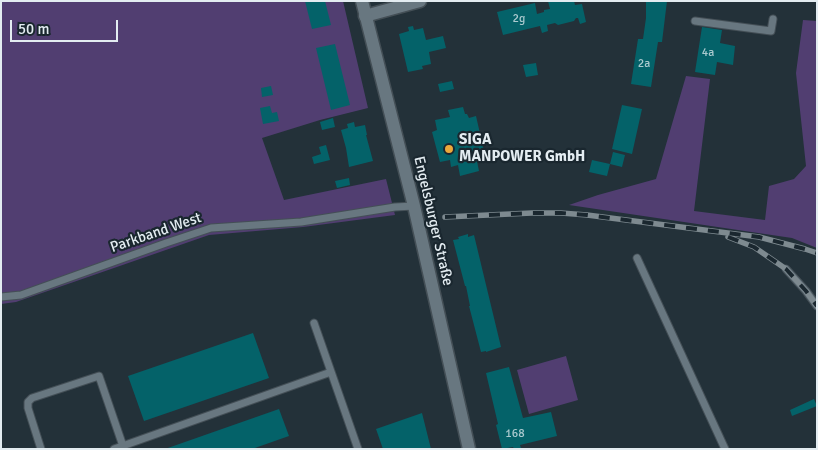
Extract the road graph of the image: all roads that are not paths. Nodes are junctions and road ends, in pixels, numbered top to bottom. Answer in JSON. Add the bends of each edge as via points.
{"nodes":[{"id":1,"x":362,"y":1,"type":"edge"},
{"id":2,"x":420,"y":1,"type":"edge"},
{"id":3,"x":365,"y":16,"type":"junction"},
{"id":4,"x":773,"y":19,"type":"dead end"},
{"id":5,"x":695,"y":20,"type":"dead end"},
{"id":6,"x":414,"y":206,"type":"junction"},
{"id":7,"x":637,"y":258,"type":"dead end"},
{"id":8,"x":786,"y":269,"type":"dead end"},
{"id":9,"x":1,"y":297,"type":"edge"},
{"id":10,"x":817,"y":306,"type":"edge"},
{"id":11,"x":314,"y":323,"type":"dead end"},
{"id":12,"x":331,"y":372,"type":"junction"},
{"id":13,"x":123,"y":447,"type":"edge"},
{"id":14,"x":41,"y":449,"type":"edge"},
{"id":15,"x":114,"y":449,"type":"edge"},
{"id":16,"x":358,"y":449,"type":"edge"},
{"id":17,"x":469,"y":449,"type":"edge"},
{"id":18,"x":725,"y":449,"type":"edge"}],
"edges":[{"from":1,"to":3,"type":"street","name":"Engelsburger Straße"},
{"from":2,"to":3,"type":"street"},
{"from":3,"to":6,"type":"street","name":"Engelsburger Straße"},
{"from":4,"to":5,"type":"lane","via":[[771,31]]},
{"from":6,"to":9,"type":"lane","name":"Parkband West","via":[[301,222],[212,228],[20,295]]},
{"from":6,"to":17,"type":"street","name":"Engelsburger Straße"},
{"from":7,"to":18,"type":"lane"},
{"from":8,"to":10,"type":"lane"},
{"from":11,"to":12,"type":"lane"},
{"from":12,"to":13,"type":"lane"},
{"from":12,"to":16,"type":"lane"},
{"from":13,"to":14,"type":"lane","via":[[99,376],[28,402]]},
{"from":13,"to":15,"type":"lane"}]}
